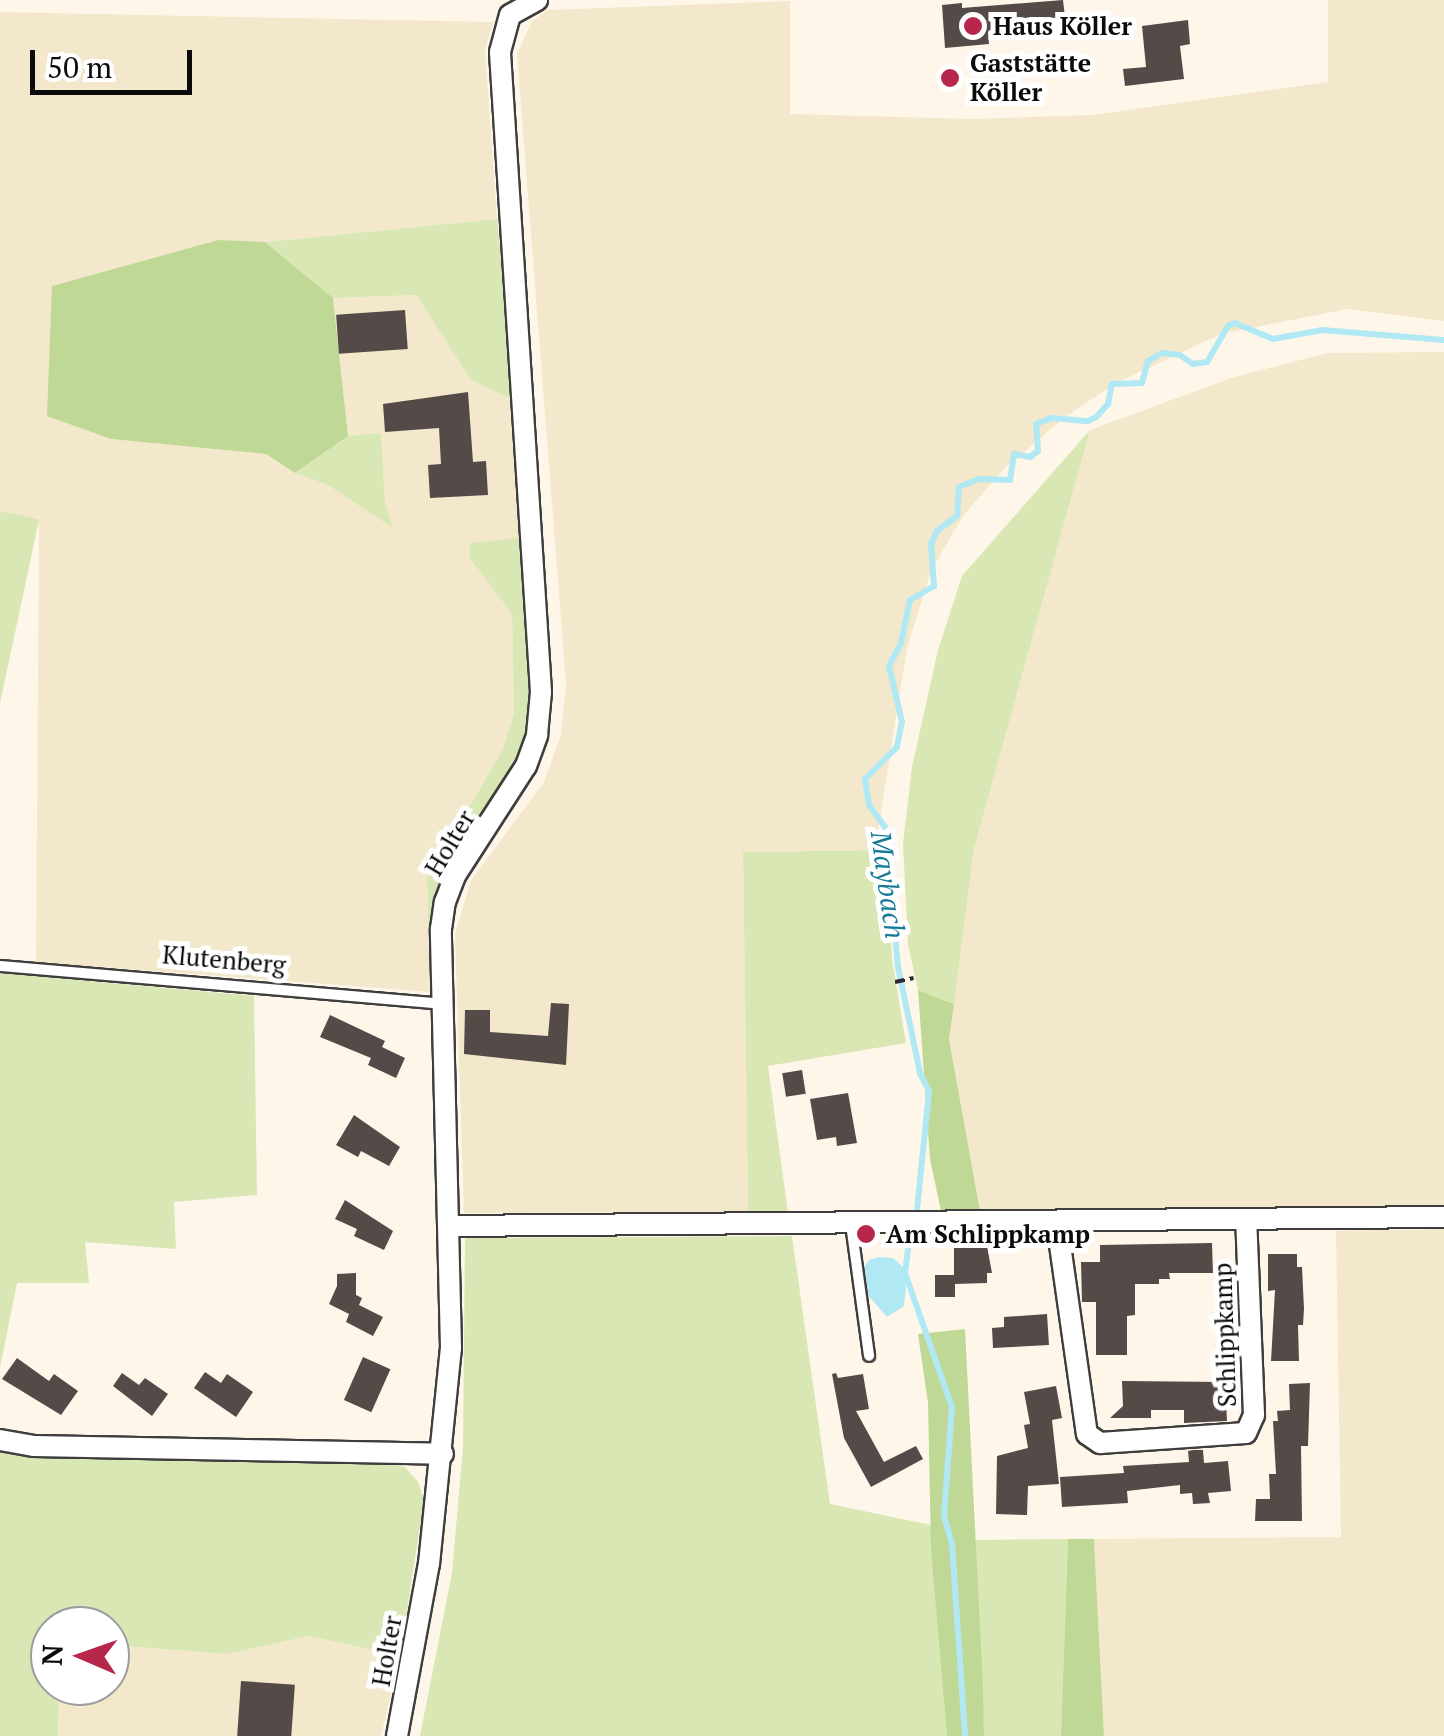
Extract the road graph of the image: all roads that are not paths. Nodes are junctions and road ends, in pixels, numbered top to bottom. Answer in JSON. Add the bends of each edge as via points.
{"nodes":[{"id":1,"x":536,"y":0,"type":"edge"},
{"id":2,"x":0,"y":966,"type":"edge"},
{"id":3,"x":443,"y":1004,"type":"junction"},
{"id":4,"x":1444,"y":1217,"type":"edge"},
{"id":5,"x":1246,"y":1220,"type":"junction"},
{"id":6,"x":851,"y":1224,"type":"junction"},
{"id":7,"x":1057,"y":1224,"type":"junction"},
{"id":8,"x":451,"y":1226,"type":"junction"},
{"id":9,"x":870,"y":1356,"type":"dead end"},
{"id":10,"x":0,"y":1440,"type":"edge"},
{"id":11,"x":443,"y":1454,"type":"junction"},
{"id":12,"x":397,"y":1736,"type":"edge"}],
"edges":[{"from":1,"to":3,"type":"street","name":"Holter","via":[[510,15],[500,52],[540,706],[526,766],[445,902]]},
{"from":2,"to":3,"type":"lane","name":"Klutenberg"},
{"from":3,"to":8,"type":"street","name":"Holter"},
{"from":4,"to":5,"type":"street"},
{"from":5,"to":7,"type":"street"},
{"from":5,"to":7,"type":"street","name":"Schlippkamp","via":[[1254,1415],[1246,1432],[1100,1443],[1087,1434]]},
{"from":6,"to":7,"type":"street"},
{"from":6,"to":8,"type":"street"},
{"from":6,"to":9,"type":"lane"},
{"from":8,"to":11,"type":"street","name":"Holter"},
{"from":10,"to":11,"type":"street"},
{"from":11,"to":12,"type":"street","name":"Holter"}]}
